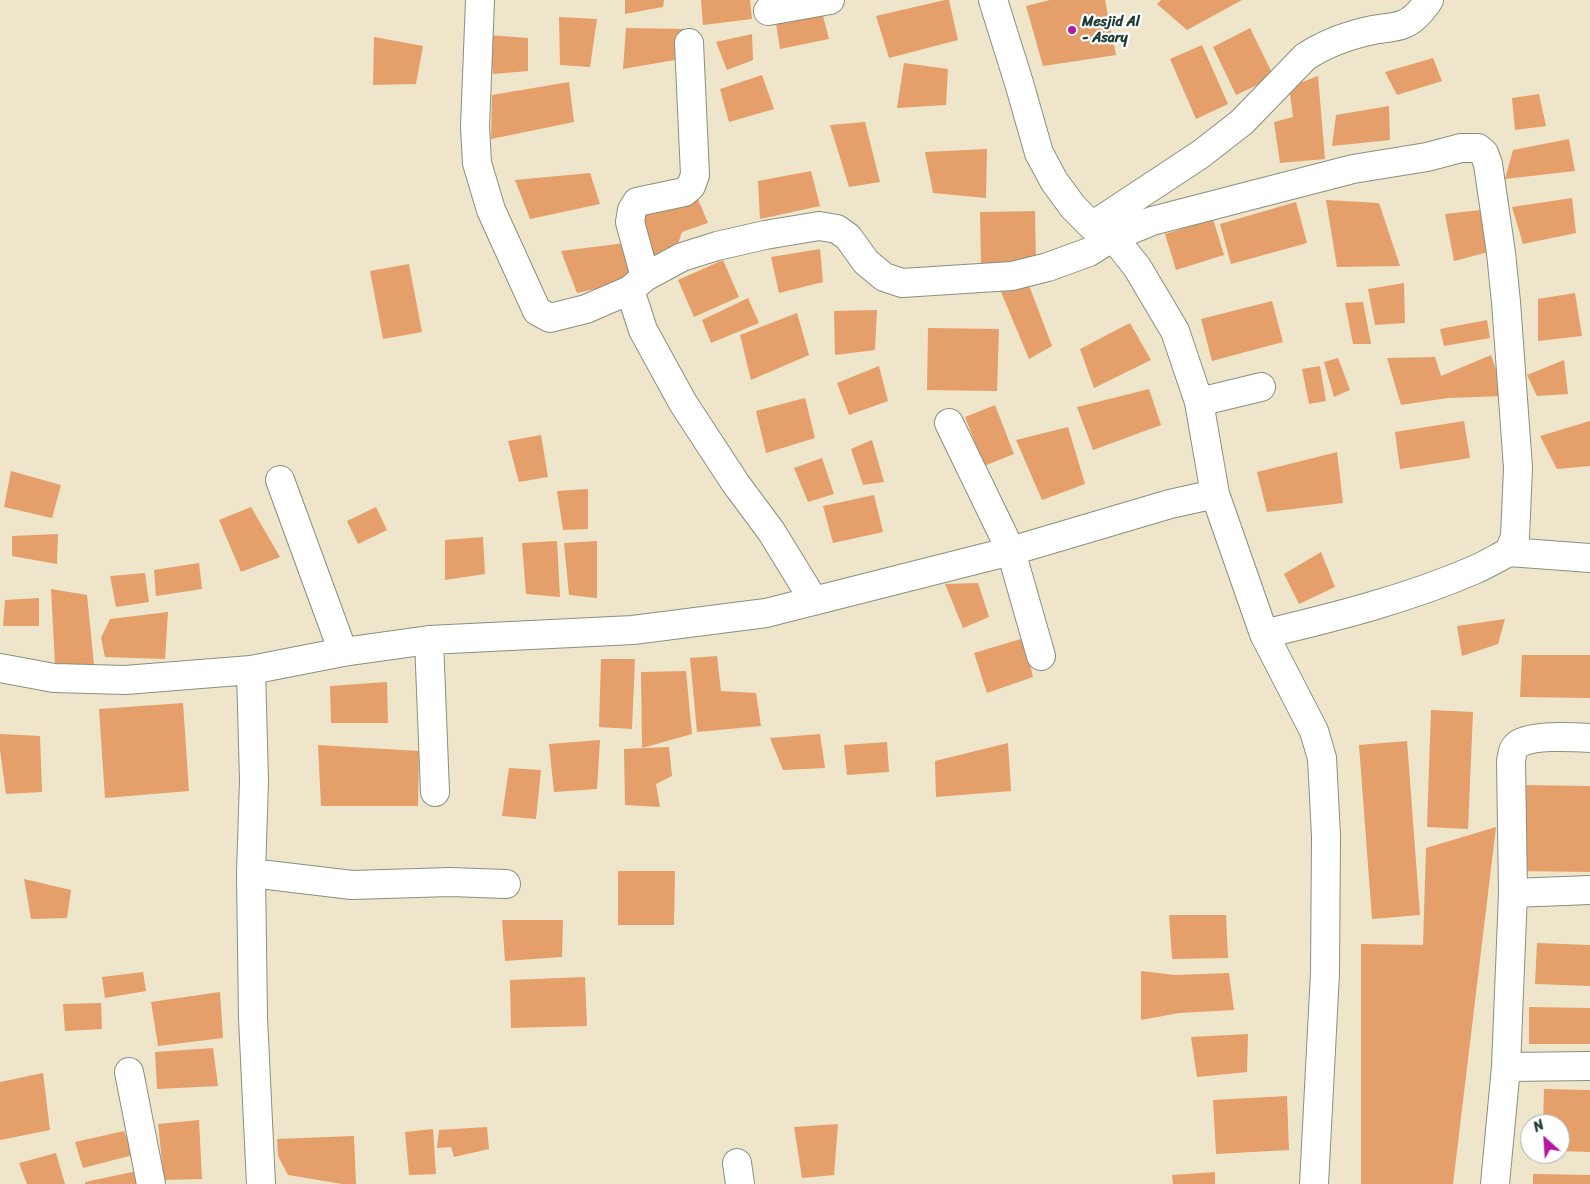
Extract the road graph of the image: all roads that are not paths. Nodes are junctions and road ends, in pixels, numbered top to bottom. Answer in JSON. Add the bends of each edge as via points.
{"nodes":[{"id":1,"x":480,"y":0,"type":"edge"},
{"id":2,"x":830,"y":0,"type":"edge"},
{"id":3,"x":993,"y":0,"type":"edge"},
{"id":4,"x":1429,"y":0,"type":"edge"},
{"id":5,"x":768,"y":11,"type":"dead end"},
{"id":6,"x":689,"y":43,"type":"dead end"},
{"id":7,"x":1103,"y":232,"type":"junction"},
{"id":8,"x":637,"y":283,"type":"junction"},
{"id":9,"x":1261,"y":387,"type":"dead end"},
{"id":10,"x":1199,"y":402,"type":"junction"},
{"id":11,"x":948,"y":423,"type":"dead end"},
{"id":12,"x":280,"y":480,"type":"dead end"},
{"id":13,"x":1215,"y":494,"type":"junction"},
{"id":14,"x":1011,"y":551,"type":"junction"},
{"id":15,"x":1509,"y":552,"type":"junction"},
{"id":16,"x":1590,"y":558,"type":"edge"},
{"id":17,"x":814,"y":601,"type":"junction"},
{"id":18,"x":1264,"y":634,"type":"junction"},
{"id":19,"x":429,"y":640,"type":"junction"},
{"id":20,"x":342,"y":652,"type":"junction"},
{"id":21,"x":1041,"y":656,"type":"dead end"},
{"id":22,"x":0,"y":668,"type":"edge"},
{"id":23,"x":251,"y":670,"type":"junction"},
{"id":24,"x":1590,"y":738,"type":"edge"},
{"id":25,"x":435,"y":792,"type":"dead end"},
{"id":26,"x":251,"y":873,"type":"junction"},
{"id":27,"x":506,"y":884,"type":"dead end"},
{"id":28,"x":1590,"y":890,"type":"edge"},
{"id":29,"x":1513,"y":893,"type":"junction"},
{"id":30,"x":1590,"y":1066,"type":"edge"},
{"id":31,"x":1506,"y":1067,"type":"junction"},
{"id":32,"x":129,"y":1072,"type":"dead end"},
{"id":33,"x":151,"y":1184,"type":"edge"},
{"id":34,"x":261,"y":1184,"type":"edge"},
{"id":35,"x":1314,"y":1184,"type":"edge"},
{"id":36,"x":1495,"y":1184,"type":"edge"}],
"edges":[{"from":1,"to":8,"type":"street","via":[[475,127],[477,163],[491,210],[537,311],[550,318],[586,309]]},
{"from":2,"to":5,"type":"street"},
{"from":3,"to":7,"type":"street","via":[[1039,153],[1054,182],[1073,207]]},
{"from":4,"to":7,"type":"street","via":[[1404,24],[1335,40],[1305,57],[1242,122]]},
{"from":6,"to":8,"type":"street","via":[[695,175],[692,186],[684,192],[637,202],[632,210],[630,222]]},
{"from":7,"to":8,"type":"street","via":[[1089,252],[1048,267],[1012,276],[902,283],[884,277],[837,229],[819,226],[717,246],[682,258]]},
{"from":7,"to":10,"type":"street","via":[[1137,268],[1175,331]]},
{"from":7,"to":15,"type":"street","via":[[1352,168],[1427,157],[1461,148],[1478,148],[1488,164],[1501,253],[1514,407],[1518,468],[1515,537]]},
{"from":8,"to":17,"type":"street","via":[[643,330],[683,403],[771,531]]},
{"from":9,"to":10,"type":"street"},
{"from":10,"to":13,"type":"street"},
{"from":11,"to":14,"type":"street"},
{"from":12,"to":20,"type":"street"},
{"from":13,"to":14,"type":"street"},
{"from":13,"to":18,"type":"street"},
{"from":14,"to":17,"type":"street"},
{"from":14,"to":21,"type":"street"},
{"from":15,"to":16,"type":"street"},
{"from":15,"to":18,"type":"street","via":[[1475,570],[1402,597]]},
{"from":17,"to":19,"type":"street","via":[[766,613],[633,630]]},
{"from":18,"to":35,"type":"street","via":[[1314,732],[1322,758],[1326,836],[1325,973]]},
{"from":19,"to":20,"type":"street"},
{"from":19,"to":25,"type":"street"},
{"from":20,"to":23,"type":"street"},
{"from":22,"to":23,"type":"street","via":[[54,678],[125,680]]},
{"from":23,"to":26,"type":"street","via":[[254,781]]},
{"from":24,"to":29,"type":"street","via":[[1529,739],[1516,745],[1511,761]]},
{"from":26,"to":27,"type":"street","via":[[352,885]]},
{"from":26,"to":34,"type":"street","via":[[253,1018]]},
{"from":28,"to":29,"type":"street"},
{"from":29,"to":31,"type":"street"},
{"from":30,"to":31,"type":"street"},
{"from":31,"to":36,"type":"street"},
{"from":32,"to":33,"type":"street"}]}
